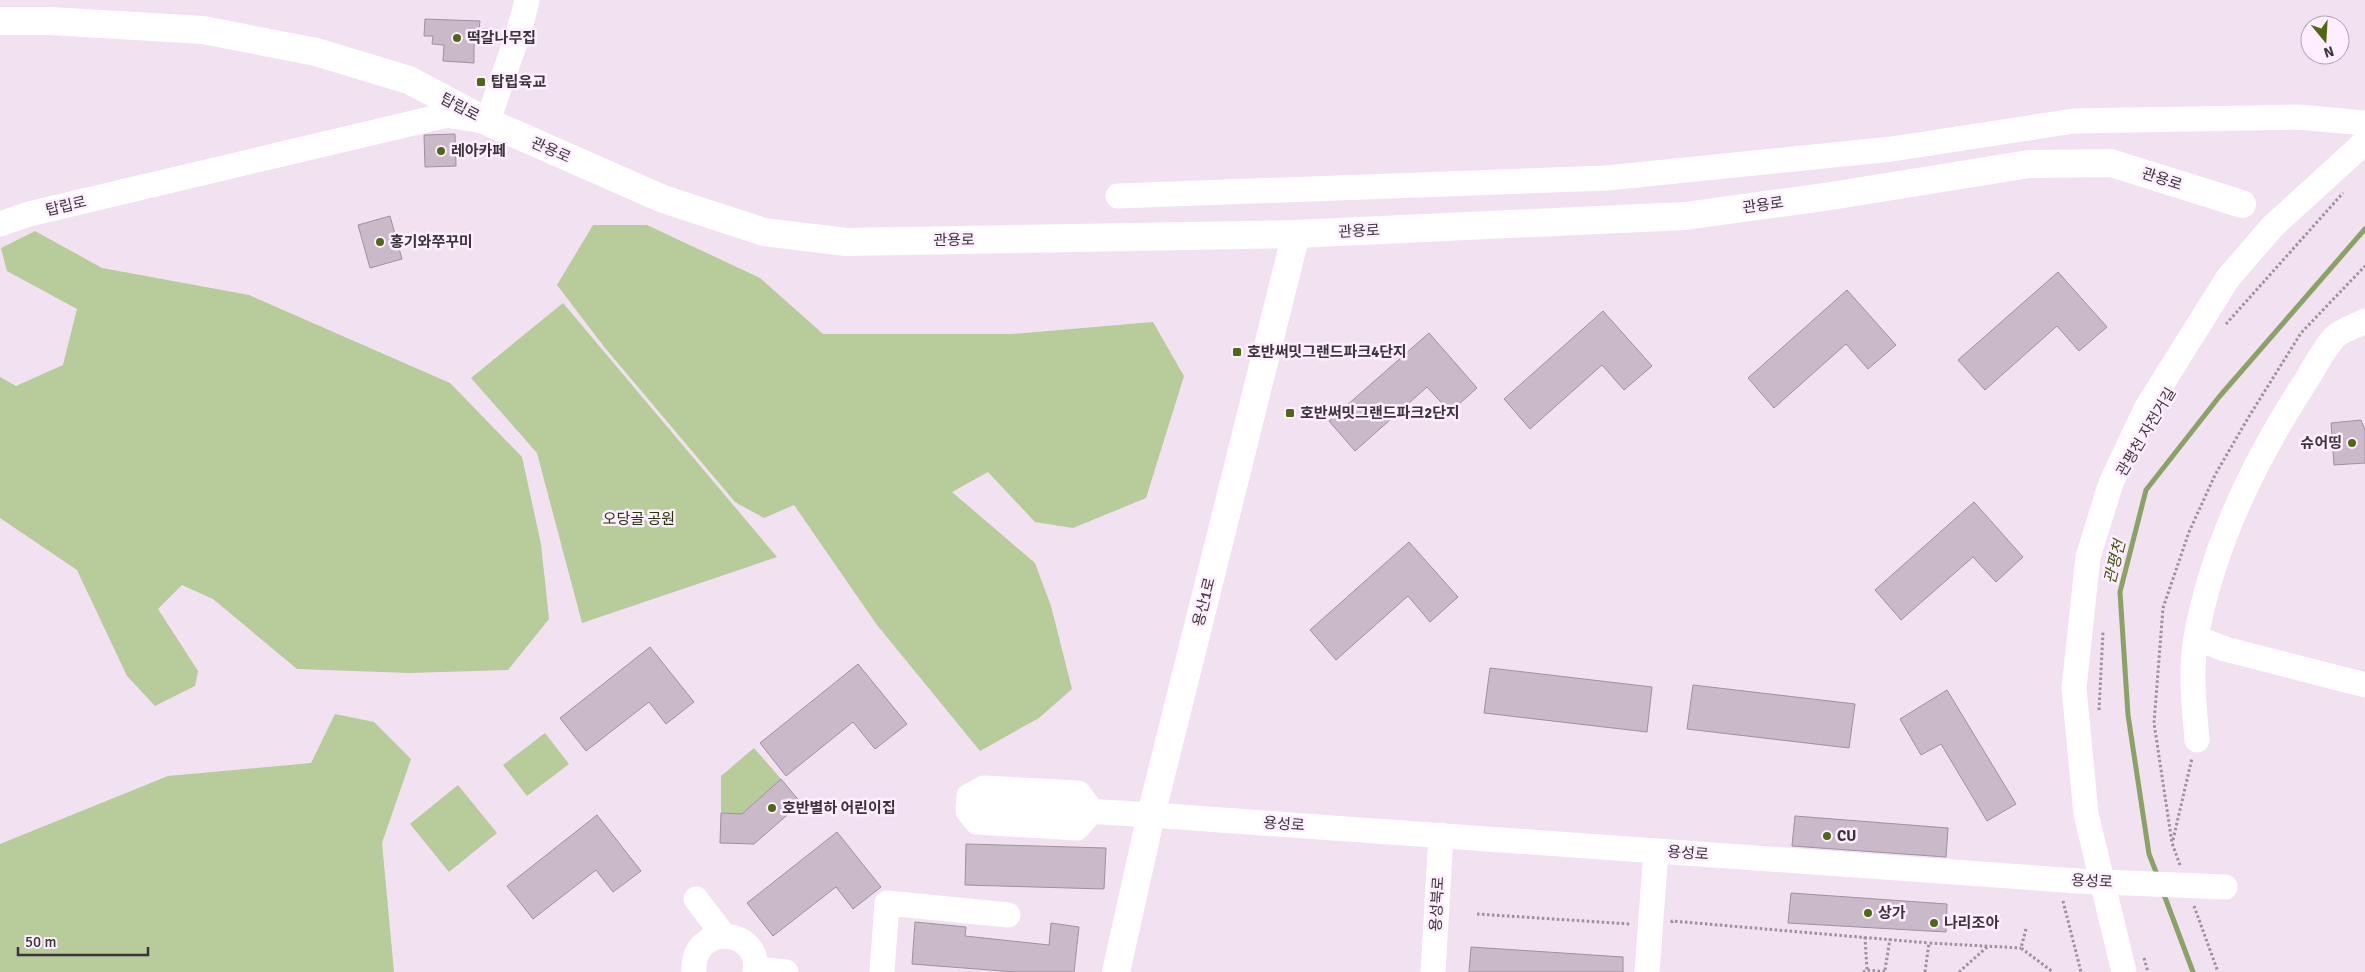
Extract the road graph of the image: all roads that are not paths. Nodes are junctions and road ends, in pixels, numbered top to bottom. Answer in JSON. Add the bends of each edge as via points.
{"nodes":[{"id":1,"x":527,"y":0,"type":"edge"},
{"id":2,"x":0,"y":21,"type":"edge"},
{"id":3,"x":488,"y":122,"type":"junction"},
{"id":4,"x":2365,"y":123,"type":"edge"},
{"id":5,"x":2365,"y":142,"type":"edge"},
{"id":6,"x":1118,"y":196,"type":"dead end"},
{"id":7,"x":2242,"y":204,"type":"dead end"},
{"id":8,"x":0,"y":224,"type":"edge"},
{"id":9,"x":1296,"y":234,"type":"junction"},
{"id":10,"x":2365,"y":322,"type":"edge"},
{"id":11,"x":2196,"y":638,"type":"junction"},
{"id":12,"x":2365,"y":686,"type":"edge"},
{"id":13,"x":2197,"y":740,"type":"road end"},
{"id":14,"x":986,"y":805,"type":"dead end"},
{"id":15,"x":1151,"y":815,"type":"junction"},
{"id":16,"x":1441,"y":835,"type":"junction"},
{"id":17,"x":1656,"y":851,"type":"junction"},
{"id":18,"x":2225,"y":887,"type":"dead end"},
{"id":19,"x":696,"y":899,"type":"dead end"},
{"id":20,"x":1008,"y":915,"type":"dead end"},
{"id":21,"x":724,"y":936,"type":"junction"},
{"id":22,"x":756,"y":971,"type":"edge"},
{"id":23,"x":694,"y":972,"type":"edge"},
{"id":24,"x":786,"y":972,"type":"edge"},
{"id":25,"x":882,"y":972,"type":"edge"},
{"id":26,"x":1116,"y":972,"type":"edge"},
{"id":27,"x":1433,"y":972,"type":"edge"},
{"id":28,"x":1647,"y":972,"type":"edge"},
{"id":29,"x":2124,"y":972,"type":"edge"}],
"edges":[{"from":1,"to":3,"type":"street"},
{"from":2,"to":3,"type":"main road","name":"탑립로","via":[[203,30],[316,52],[409,80]]},
{"from":3,"to":8,"type":"street","name":"탑립로","via":[[447,115],[29,214]]},
{"from":3,"to":9,"type":"main road","name":"관용로","via":[[663,199],[764,232],[846,242]]},
{"from":4,"to":6,"type":"street","via":[[2299,117],[2074,120],[1892,149],[1607,178]]},
{"from":5,"to":29,"type":"street","via":[[2274,226],[2228,278],[2146,409],[2111,483],[2088,557],[2074,688],[2086,814]]},
{"from":7,"to":9,"type":"main road","name":"관용로","via":[[2111,163],[2029,164],[1685,216]]},
{"from":9,"to":15,"type":"main road","name":"용산1로"},
{"from":10,"to":11,"type":"street","via":[[2336,335],[2256,466],[2209,578]]},
{"from":11,"to":12,"type":"street","via":[[2225,649]]},
{"from":11,"to":13,"type":"street","via":[[2192,673]]},
{"from":14,"to":15,"type":"street","name":"용성로"},
{"from":15,"to":16,"type":"street","name":"용성로"},
{"from":15,"to":26,"type":"main road","name":"용산1로"},
{"from":16,"to":17,"type":"street","name":"용성로"},
{"from":16,"to":27,"type":"street","name":"용성북로"},
{"from":17,"to":18,"type":"street","name":"용성로","via":[[2079,881]]},
{"from":17,"to":28,"type":"street"},
{"from":19,"to":21,"type":"street"},
{"from":20,"to":25,"type":"street","via":[[886,904]]},
{"from":21,"to":22,"type":"street","via":[[744,942],[753,954]]},
{"from":21,"to":23,"type":"street","via":[[704,943],[694,961]]},
{"from":22,"to":24,"type":"street"}]}
